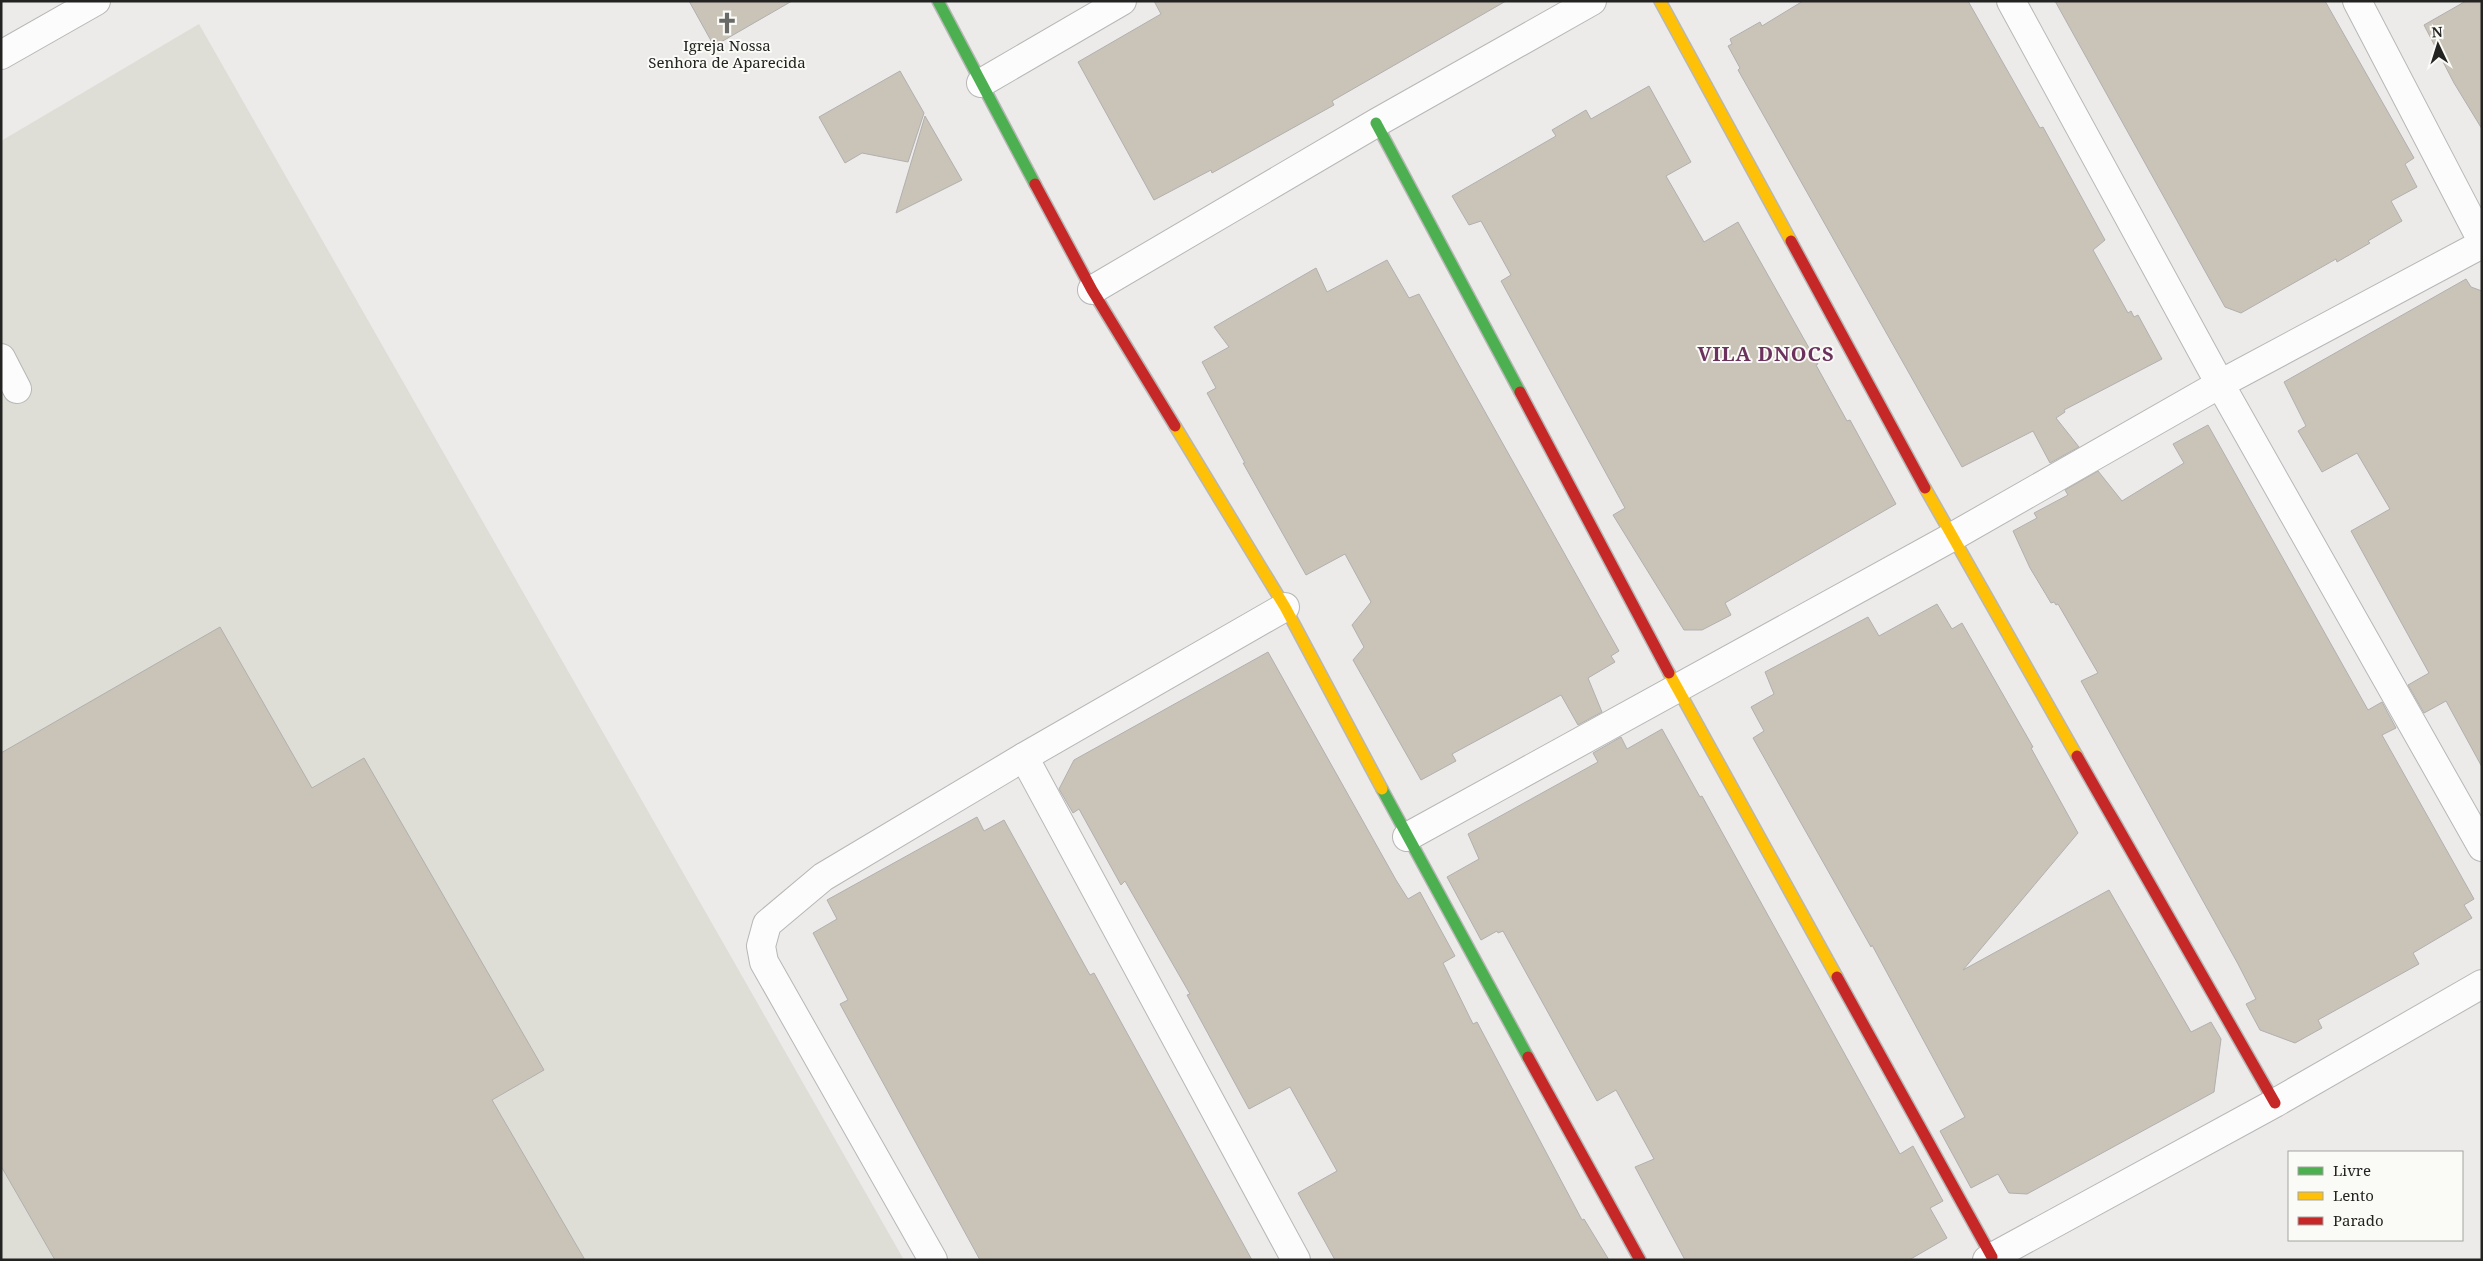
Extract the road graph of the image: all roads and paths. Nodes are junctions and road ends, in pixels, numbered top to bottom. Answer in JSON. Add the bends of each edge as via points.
{"nodes":[{"id":1,"x":96,"y":1,"type":"edge"},
{"id":2,"x":938,"y":1,"type":"edge"},
{"id":3,"x":1122,"y":1,"type":"edge"},
{"id":4,"x":1592,"y":1,"type":"edge"},
{"id":5,"x":1660,"y":1,"type":"edge"},
{"id":6,"x":2011,"y":1,"type":"edge"},
{"id":7,"x":2357,"y":1,"type":"edge"},
{"id":8,"x":1,"y":55,"type":"edge"},
{"id":9,"x":981,"y":84,"type":"junction"},
{"id":10,"x":1376,"y":123,"type":"junction"},
{"id":11,"x":2482,"y":242,"type":"edge"},
{"id":12,"x":1092,"y":290,"type":"junction"},
{"id":13,"x":1,"y":358,"type":"edge"},
{"id":14,"x":2220,"y":384,"type":"junction"},
{"id":15,"x":17,"y":389,"type":"dead end"},
{"id":16,"x":1952,"y":537,"type":"junction"},
{"id":17,"x":1285,"y":606,"type":"junction"},
{"id":18,"x":1677,"y":687,"type":"junction"},
{"id":19,"x":1024,"y":757,"type":"junction"},
{"id":20,"x":1407,"y":836,"type":"junction"},
{"id":21,"x":2482,"y":847,"type":"edge"},
{"id":22,"x":2482,"y":984,"type":"edge"},
{"id":23,"x":2275,"y":1103,"type":"junction"},
{"id":24,"x":1989,"y":1258,"type":"edge"},
{"id":25,"x":933,"y":1260,"type":"edge"},
{"id":26,"x":1296,"y":1260,"type":"edge"},
{"id":27,"x":1640,"y":1260,"type":"edge"}],
"edges":[{"from":1,"to":8,"type":"street"},
{"from":2,"to":9,"type":"street"},
{"from":3,"to":9,"type":"street"},
{"from":4,"to":10,"type":"street"},
{"from":5,"to":16,"type":"street"},
{"from":6,"to":14,"type":"street"},
{"from":7,"to":11,"type":"street"},
{"from":9,"to":12,"type":"street"},
{"from":10,"to":12,"type":"street"},
{"from":10,"to":18,"type":"street"},
{"from":11,"to":14,"type":"street"},
{"from":12,"to":17,"type":"street"},
{"from":13,"to":15,"type":"street"},
{"from":14,"to":16,"type":"street"},
{"from":14,"to":21,"type":"street"},
{"from":16,"to":18,"type":"street"},
{"from":16,"to":23,"type":"street"},
{"from":17,"to":19,"type":"street"},
{"from":17,"to":20,"type":"street"},
{"from":18,"to":20,"type":"street"},
{"from":18,"to":24,"type":"street"},
{"from":19,"to":25,"type":"street","via":[[823,877],[767,924],[761,946],[764,962],[777,987]]},
{"from":19,"to":26,"type":"street"},
{"from":20,"to":27,"type":"street"},
{"from":22,"to":23,"type":"street"},
{"from":23,"to":24,"type":"street"}]}
